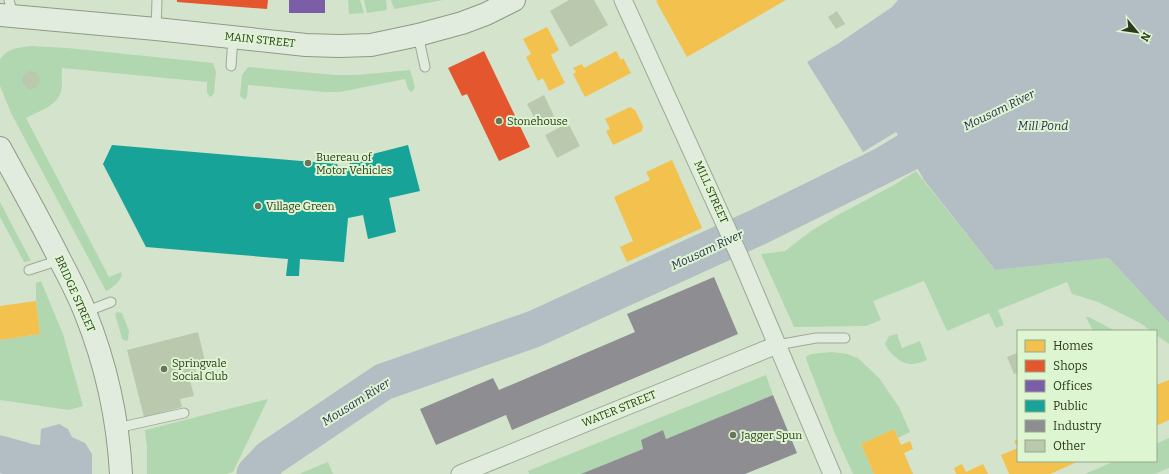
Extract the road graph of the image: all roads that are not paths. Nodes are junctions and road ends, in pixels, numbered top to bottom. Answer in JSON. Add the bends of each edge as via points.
{"nodes":[{"id":1,"x":157,"y":0,"type":"edge"},
{"id":2,"x":514,"y":0,"type":"edge"},
{"id":3,"x":623,"y":0,"type":"edge"},
{"id":4,"x":5,"y":14,"type":"edge"},
{"id":5,"x":156,"y":28,"type":"junction"},
{"id":6,"x":418,"y":35,"type":"junction"},
{"id":7,"x":233,"y":38,"type":"junction"},
{"id":8,"x":231,"y":66,"type":"dead end"},
{"id":9,"x":425,"y":67,"type":"dead end"},
{"id":10,"x":0,"y":148,"type":"edge"},
{"id":11,"x":60,"y":260,"type":"junction"},
{"id":12,"x":29,"y":270,"type":"dead end"},
{"id":13,"x":111,"y":302,"type":"dead end"},
{"id":14,"x":85,"y":312,"type":"junction"},
{"id":15,"x":845,"y":338,"type":"dead end"},
{"id":16,"x":777,"y":345,"type":"junction"},
{"id":17,"x":184,"y":413,"type":"dead end"},
{"id":18,"x":118,"y":434,"type":"junction"},
{"id":19,"x":121,"y":474,"type":"edge"},
{"id":20,"x":460,"y":474,"type":"edge"},
{"id":21,"x":832,"y":474,"type":"edge"}],
"edges":[{"from":1,"to":5,"type":"lane"},
{"from":2,"to":6,"type":"main road","name":"MAIN STREET","via":[[462,23]]},
{"from":3,"to":16,"type":"street","name":"MILL STREET","via":[[724,220]]},
{"from":4,"to":5,"type":"main road","name":"MAIN STREET"},
{"from":5,"to":7,"type":"main road","name":"MAIN STREET"},
{"from":6,"to":7,"type":"main road","name":"MAIN STREET","via":[[371,45],[339,46]]},
{"from":6,"to":9,"type":"lane"},
{"from":7,"to":8,"type":"lane"},
{"from":10,"to":11,"type":"main road","name":"BRIDGE STREET"},
{"from":11,"to":12,"type":"lane"},
{"from":11,"to":14,"type":"main road","name":"BRIDGE STREET"},
{"from":13,"to":14,"type":"lane"},
{"from":14,"to":18,"type":"main road","name":"BRIDGE STREET","via":[[106,376]]},
{"from":15,"to":16,"type":"lane","via":[[816,338]]},
{"from":16,"to":20,"type":"street","name":"WATER STREET"},
{"from":16,"to":21,"type":"street","name":"MILL STREET"},
{"from":17,"to":18,"type":"lane"},
{"from":18,"to":19,"type":"main road","name":"BRIDGE STREET"}]}
